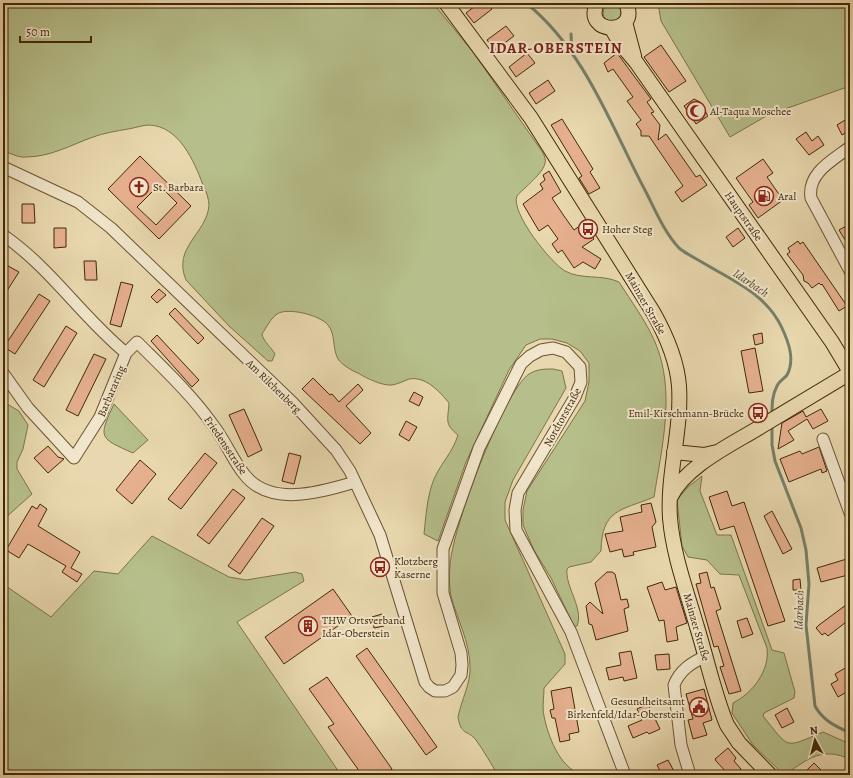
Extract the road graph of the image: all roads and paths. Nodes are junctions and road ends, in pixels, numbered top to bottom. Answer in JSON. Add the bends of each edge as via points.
{"nodes":[{"id":1,"x":446,"y":3,"type":"edge"},
{"id":2,"x":626,"y":3,"type":"edge"},
{"id":3,"x":593,"y":5,"type":"edge"},
{"id":4,"x":625,"y":22,"type":"junction"},
{"id":5,"x":612,"y":29,"type":"junction"},
{"id":6,"x":636,"y":62,"type":"junction"},
{"id":7,"x":850,"y":147,"type":"edge"},
{"id":8,"x":3,"y":167,"type":"edge"},
{"id":9,"x":3,"y":235,"type":"edge"},
{"id":10,"x":850,"y":272,"type":"edge"},
{"id":11,"x":126,"y":353,"type":"junction"},
{"id":12,"x":849,"y":366,"type":"edge"},
{"id":13,"x":3,"y":373,"type":"edge"},
{"id":14,"x":823,"y":439,"type":"dead end"},
{"id":15,"x":723,"y":449,"type":"junction"},
{"id":16,"x":674,"y":452,"type":"junction"},
{"id":17,"x":698,"y":467,"type":"junction"},
{"id":18,"x":356,"y":482,"type":"junction"},
{"id":19,"x":670,"y":499,"type":"junction"},
{"id":20,"x":850,"y":513,"type":"edge"},
{"id":21,"x":706,"y":656,"type":"junction"},
{"id":22,"x":435,"y":691,"type":"joint"},
{"id":23,"x":625,"y":775,"type":"edge"},
{"id":24,"x":690,"y":775,"type":"edge"},
{"id":25,"x":770,"y":775,"type":"edge"}],
"edges":[{"from":1,"to":16,"type":"main road","name":"Mainzer Straße","via":[[531,118],[661,326],[673,356],[679,385],[679,416]]},
{"from":2,"to":4,"type":"main road","name":"Hauptstraße","via":[[629,12]]},
{"from":3,"to":5,"type":"main road","via":[[599,24]]},
{"from":4,"to":5,"type":"main road"},
{"from":4,"to":6,"type":"main road","name":"Hauptstraße"},
{"from":5,"to":6,"type":"main road","name":"Hauptstraße"},
{"from":6,"to":12,"type":"main road","name":"Hauptstraße"},
{"from":7,"to":10,"type":"street","via":[[816,175],[810,184],[810,191],[811,198]]},
{"from":8,"to":18,"type":"street","name":"Am Rilchenberg","via":[[78,202],[111,228],[317,428],[336,450]]},
{"from":9,"to":11,"type":"street","name":"Barbararing","via":[[47,271],[88,318]]},
{"from":11,"to":13,"type":"street","name":"Barbararing","via":[[97,423],[74,458],[28,408]]},
{"from":11,"to":18,"type":"street","name":"Friedensstraße","via":[[137,342],[206,415],[242,471],[257,486],[273,493],[291,494],[320,491]]},
{"from":12,"to":15,"type":"main road","via":[[818,392]]},
{"from":14,"to":20,"type":"street"},
{"from":15,"to":16,"type":"main road","via":[[704,454]]},
{"from":15,"to":17,"type":"main road"},
{"from":16,"to":17,"type":"main road","via":[[675,458],[682,465]]},
{"from":16,"to":19,"type":"main road","name":"Mainzer Straße"},
{"from":17,"to":19,"type":"main road","via":[[677,486]]},
{"from":18,"to":22,"type":"street","name":"Am Rilchenberg","via":[[380,534],[427,685]]},
{"from":19,"to":21,"type":"main road","name":"Mainzer Straße","via":[[672,533]]},
{"from":21,"to":24,"type":"street","via":[[688,665],[674,685],[682,745]]},
{"from":21,"to":25,"type":"main road","name":"Mainzer Straße","via":[[729,730]]},
{"from":22,"to":23,"type":"street","name":"Nordtorstraße","via":[[453,688],[462,670],[461,652],[443,593],[442,549],[479,448],[521,364],[541,350],[552,348],[566,352],[580,367],[581,382],[564,418],[518,493],[515,510],[516,530],[571,632]]}]}
